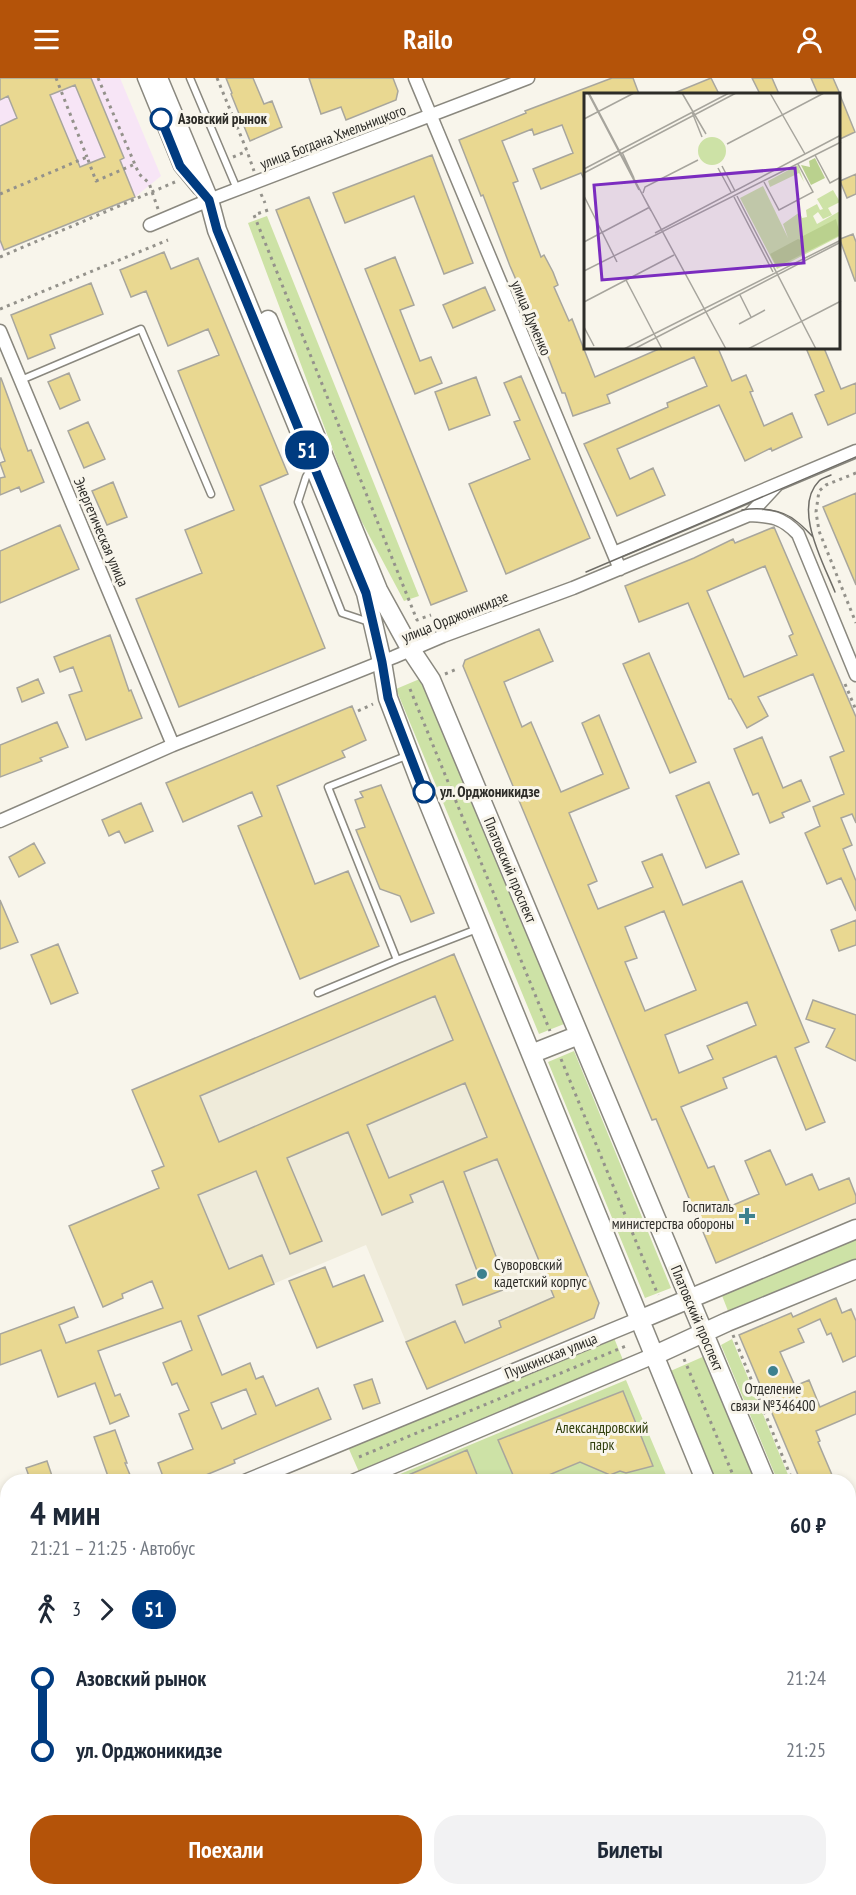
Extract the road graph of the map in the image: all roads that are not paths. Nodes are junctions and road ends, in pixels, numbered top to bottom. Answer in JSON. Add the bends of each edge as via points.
{"nodes":[{"id":1,"x":144,"y":78,"type":"edge"},
{"id":2,"x":158,"y":78,"type":"edge"},
{"id":3,"x":190,"y":78,"type":"edge"},
{"id":4,"x":415,"y":78,"type":"edge"},
{"id":5,"x":528,"y":78,"type":"edge"},
{"id":6,"x":430,"y":116,"type":"junction"},
{"id":7,"x":237,"y":189,"type":"junction"},
{"id":8,"x":209,"y":200,"type":"junction"},
{"id":9,"x":156,"y":223,"type":"road end"},
{"id":10,"x":0,"y":331,"type":"edge"},
{"id":11,"x":21,"y":380,"type":"junction"},
{"id":12,"x":856,"y":451,"type":"edge"},
{"id":13,"x":313,"y":465,"type":"junction"},
{"id":14,"x":778,"y":484,"type":"junction"},
{"id":15,"x":211,"y":494,"type":"dead end"},
{"id":16,"x":749,"y":515,"type":"junction"},
{"id":17,"x":614,"y":553,"type":"junction"},
{"id":18,"x":620,"y":569,"type":"junction"},
{"id":19,"x":372,"y":623,"type":"junction"},
{"id":20,"x":411,"y":650,"type":"junction"},
{"id":21,"x":382,"y":662,"type":"junction"},
{"id":22,"x":856,"y":675,"type":"edge"},
{"id":23,"x":173,"y":745,"type":"junction"},
{"id":24,"x":410,"y":754,"type":"junction"},
{"id":25,"x":0,"y":821,"type":"edge"},
{"id":26,"x":480,"y":928,"type":"junction"},
{"id":27,"x":397,"y":960,"type":"junction"},
{"id":28,"x":318,"y":993,"type":"dead end"},
{"id":29,"x":579,"y":1035,"type":"junction"},
{"id":30,"x":531,"y":1054,"type":"junction"},
{"id":31,"x":856,"y":1229,"type":"edge"},
{"id":32,"x":856,"y":1269,"type":"edge"},
{"id":33,"x":689,"y":1299,"type":"junction"},
{"id":34,"x":639,"y":1320,"type":"junction"},
{"id":35,"x":704,"y":1332,"type":"junction"},
{"id":36,"x":653,"y":1356,"type":"junction"},
{"id":37,"x":265,"y":1474,"type":"edge"},
{"id":38,"x":373,"y":1474,"type":"edge"},
{"id":39,"x":703,"y":1474,"type":"edge"},
{"id":40,"x":763,"y":1474,"type":"edge"}],
"edges":[{"from":1,"to":8,"type":"street","via":[[180,166]]},
{"from":2,"to":8,"type":"main road","name":"Платовский проспект"},
{"from":3,"to":7,"type":"lane"},
{"from":4,"to":6,"type":"street","name":"улица Думенко"},
{"from":5,"to":6,"type":"street","name":"улица Богдана Хмельницкого"},
{"from":6,"to":7,"type":"street","name":"улица Богдана Хмельницкого"},
{"from":6,"to":17,"type":"street","name":"улица Думенко"},
{"from":7,"to":8,"type":"street","name":"улица Богдана Хмельницкого"},
{"from":8,"to":9,"type":"street","name":"улица Богдана Хмельницкого"},
{"from":8,"to":13,"type":"main road","name":"Платовский проспект","via":[[217,230]]},
{"from":8,"to":20,"type":"main road","name":"Платовский проспект","via":[[228,230],[378,590]]},
{"from":10,"to":11,"type":"street","name":"Энергетическая улица"},
{"from":11,"to":15,"type":"lane","via":[[141,329]]},
{"from":11,"to":23,"type":"street","name":"Энергетическая улица"},
{"from":12,"to":14,"type":"street","name":"улица Орджоникидзе"},
{"from":13,"to":19,"type":"main road","name":"Платовский проспект","via":[[366,593]]},
{"from":13,"to":19,"type":"lane","via":[[298,502],[342,613]]},
{"from":14,"to":16,"type":"street","name":"улица Орджоникидзе"},
{"from":14,"to":17,"type":"street","name":"улица Орджоникидзе"},
{"from":16,"to":18,"type":"street","name":"улица Орджоникидзе"},
{"from":16,"to":22,"type":"street","via":[[780,520],[798,534]]},
{"from":17,"to":18,"type":"street","name":"улица Думенко"},
{"from":18,"to":20,"type":"street","name":"улица Орджоникидзе"},
{"from":19,"to":21,"type":"main road","name":"Платовский проспект"},
{"from":20,"to":21,"type":"street","name":"улица Орджоникидзе"},
{"from":20,"to":29,"type":"main road","name":"Платовский проспект","via":[[431,680]]},
{"from":21,"to":23,"type":"street","name":"улица Орджоникидзе"},
{"from":21,"to":24,"type":"main road","name":"Платовский проспект","via":[[388,698]]},
{"from":23,"to":25,"type":"street","name":"улица Орджоникидзе"},
{"from":24,"to":26,"type":"main road","name":"Платовский проспект"},
{"from":24,"to":27,"type":"lane","via":[[328,787]]},
{"from":26,"to":27,"type":"lane"},
{"from":26,"to":30,"type":"main road","name":"Платовский проспект"},
{"from":27,"to":28,"type":"lane"},
{"from":29,"to":30,"type":"main road"},
{"from":29,"to":33,"type":"main road","name":"Платовский проспект"},
{"from":30,"to":34,"type":"main road","name":"Платовский проспект"},
{"from":31,"to":33,"type":"main road","name":"Пушкинская улица"},
{"from":32,"to":35,"type":"main road"},
{"from":33,"to":34,"type":"main road","name":"Пушкинская улица"},
{"from":33,"to":35,"type":"main road","name":"Платовский проспект"},
{"from":34,"to":36,"type":"main road","name":"Платовский проспект"},
{"from":34,"to":37,"type":"street","name":"Пушкинская улица"},
{"from":35,"to":36,"type":"main road"},
{"from":35,"to":40,"type":"main road","name":"Платовский проспект"},
{"from":36,"to":38,"type":"street"},
{"from":36,"to":39,"type":"main road","name":"Платовский проспект"}]}
